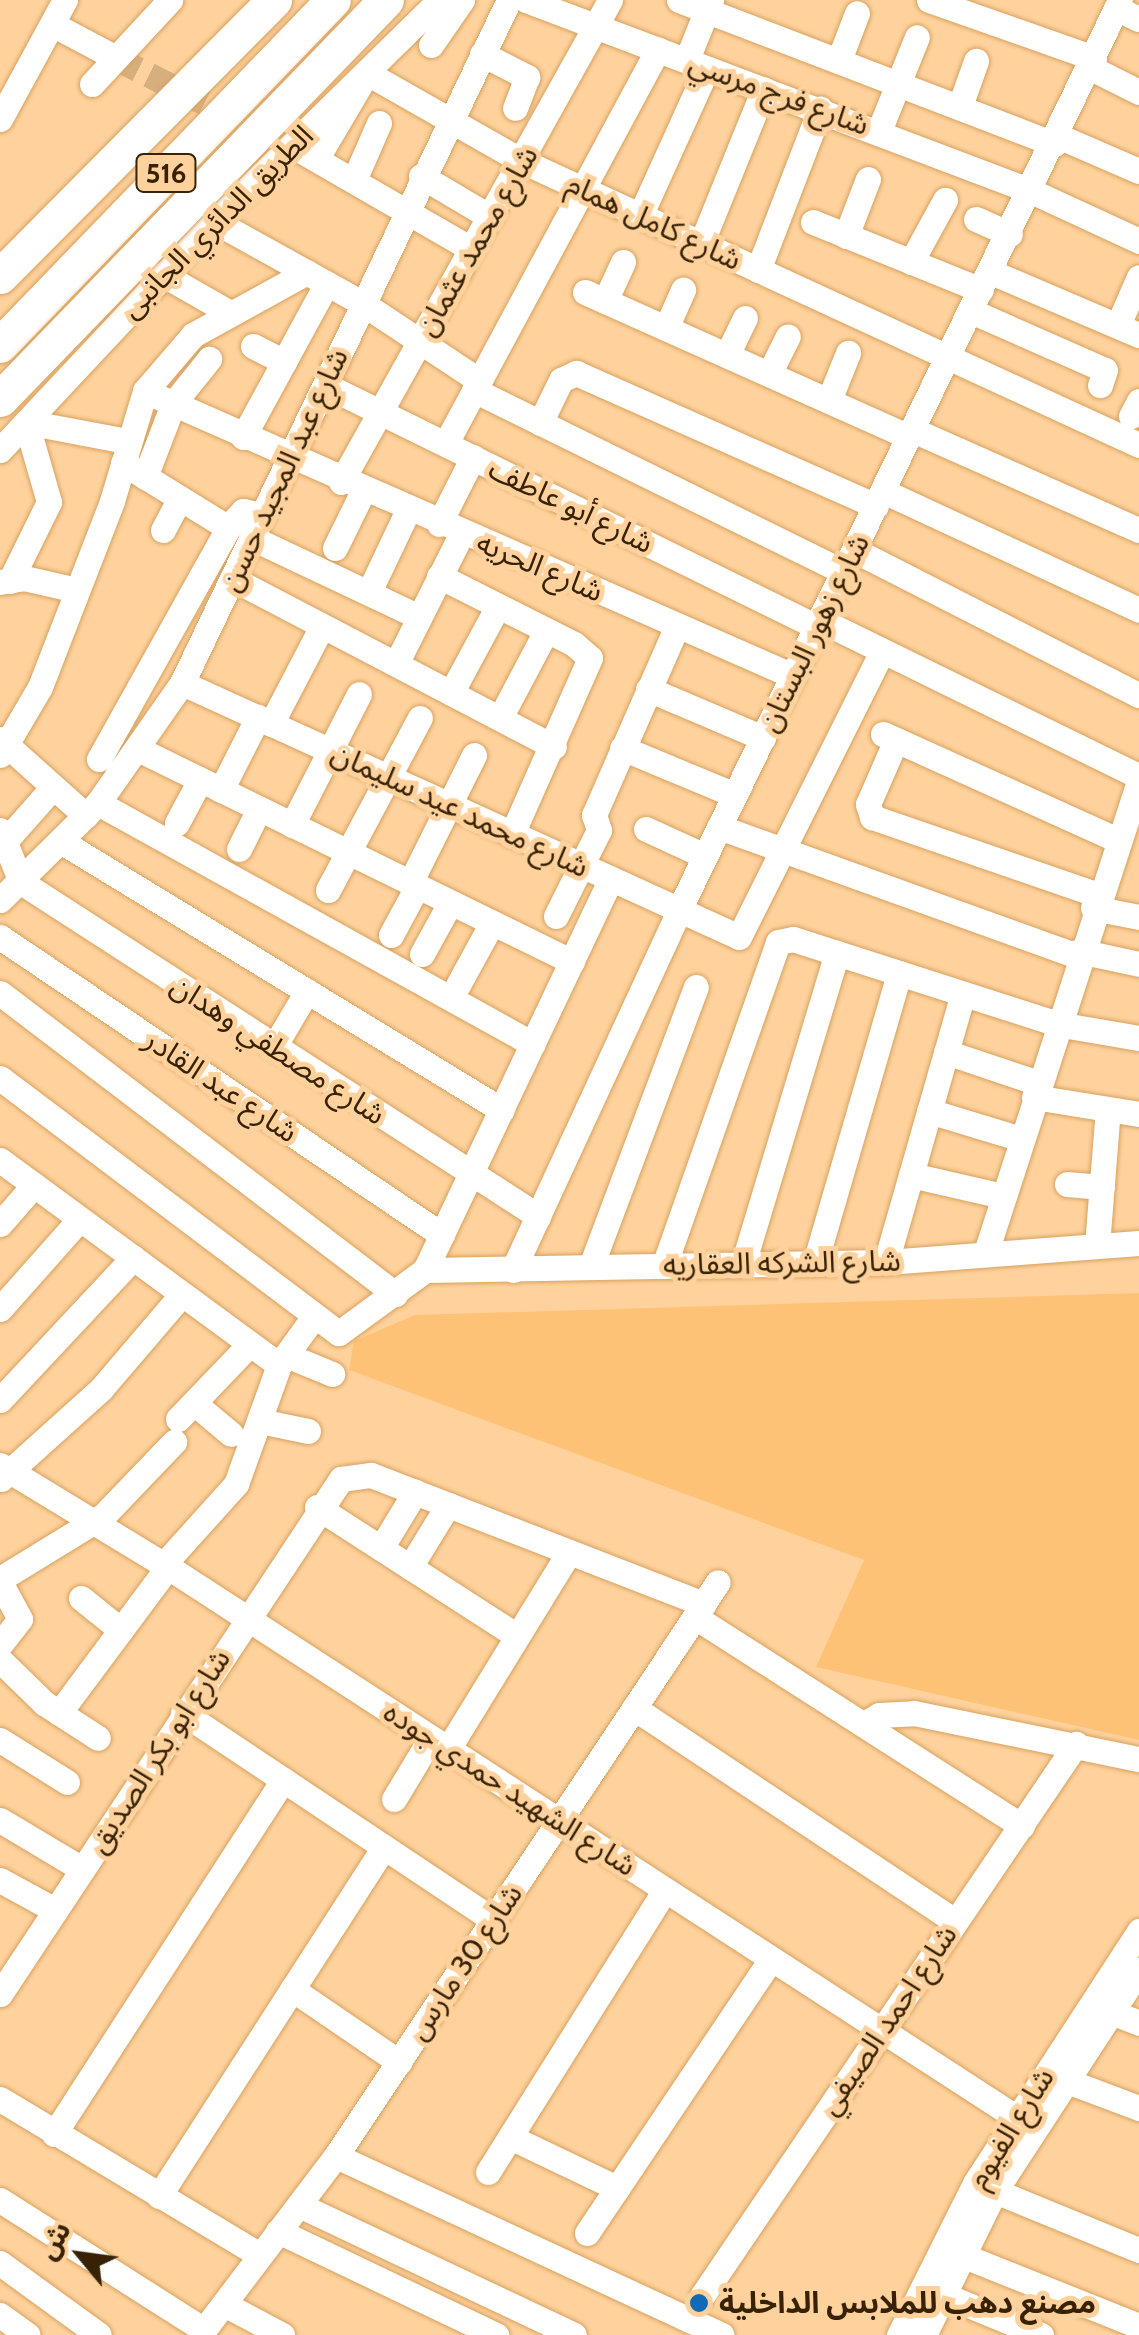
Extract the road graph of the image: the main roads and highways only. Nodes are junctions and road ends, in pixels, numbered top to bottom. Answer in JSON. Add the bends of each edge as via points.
{"nodes":[{"id":1,"x":274,"y":0,"type":"edge"},
{"id":2,"x":332,"y":0,"type":"edge"},
{"id":3,"x":386,"y":0,"type":"edge"},
{"id":4,"x":0,"y":276,"type":"edge"},
{"id":5,"x":0,"y":346,"type":"edge"},
{"id":6,"x":13,"y":411,"type":"edge"}],
"edges":[{"from":1,"to":4,"type":"highway","number":"516"},
{"from":2,"to":5,"type":"highway","number":"516"},
{"from":3,"to":6,"type":"highway","bridge":true}]}
